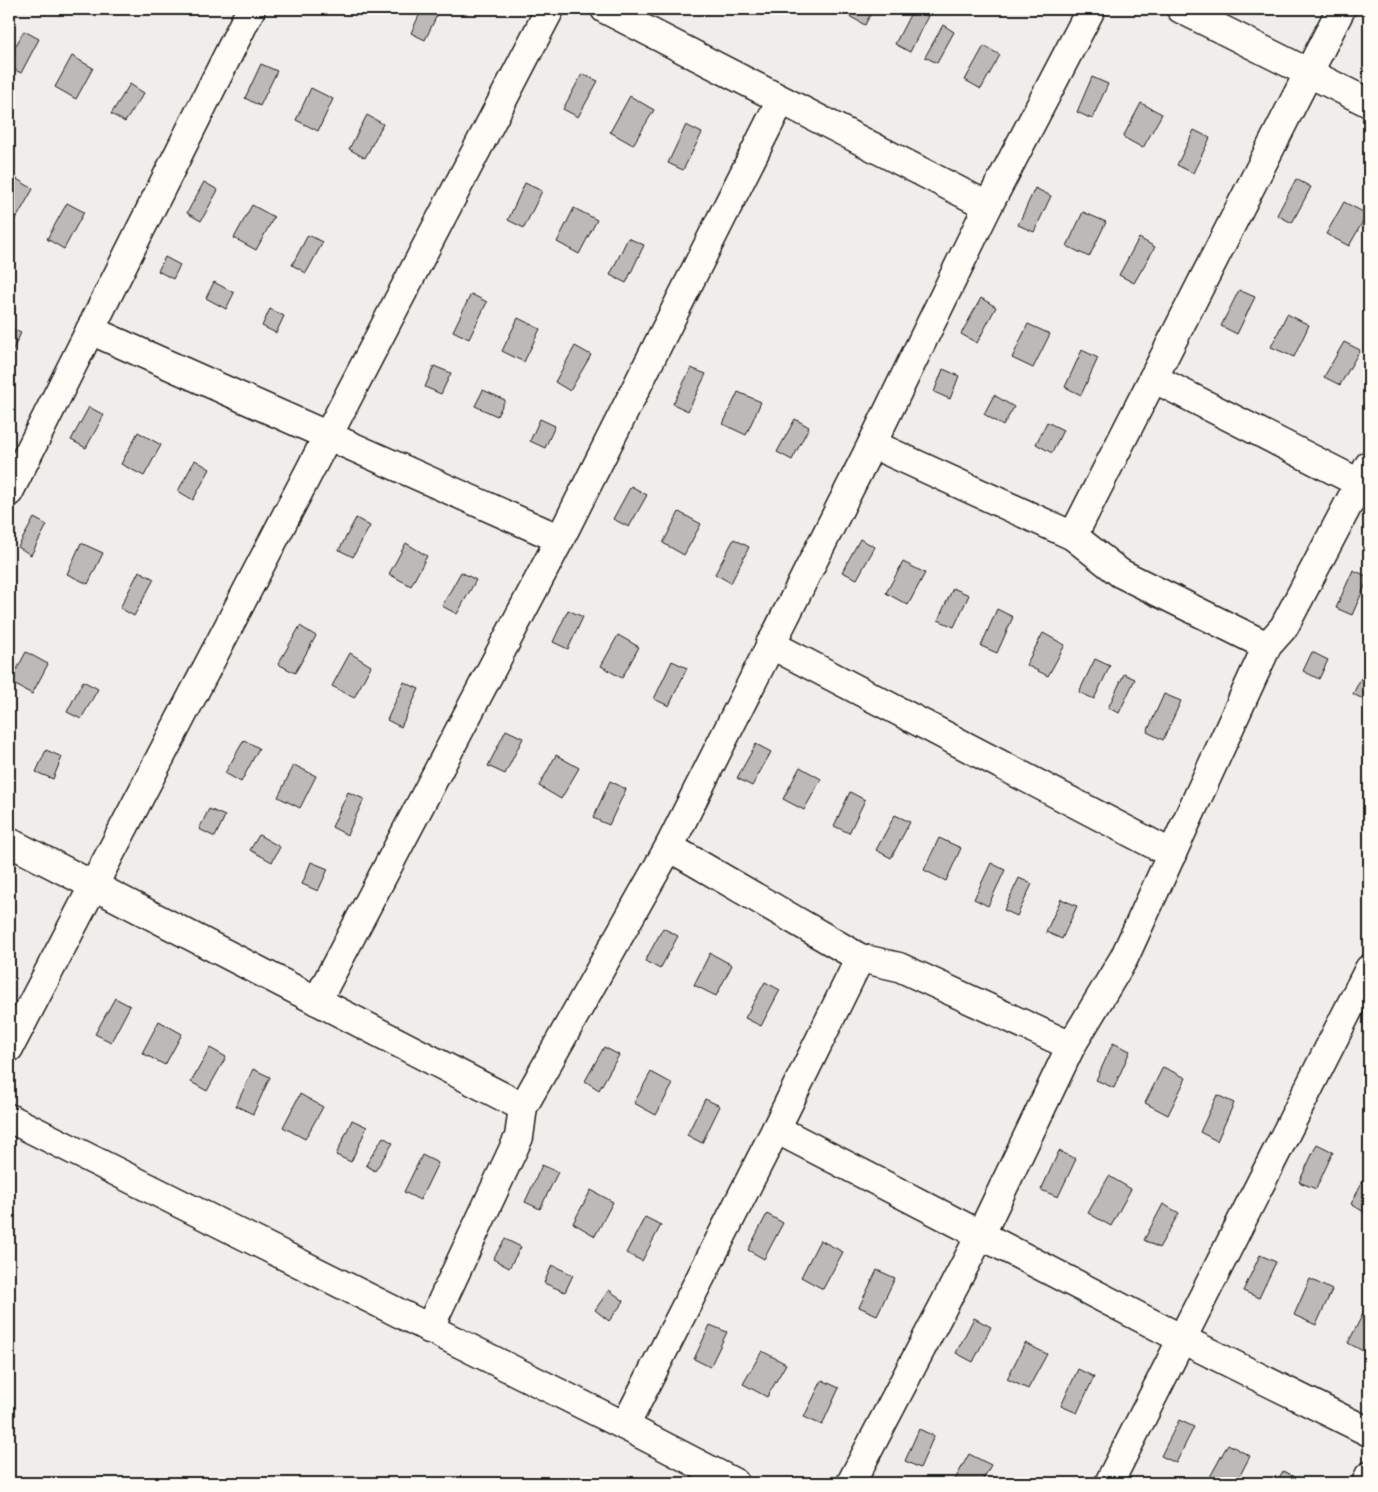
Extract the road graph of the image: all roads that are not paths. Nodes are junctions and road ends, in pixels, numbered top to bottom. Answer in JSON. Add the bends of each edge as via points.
{"nodes":[{"id":1,"x":251,"y":9,"type":"edge"},
{"id":2,"x":550,"y":9,"type":"edge"},
{"id":3,"x":605,"y":9,"type":"edge"},
{"id":4,"x":1091,"y":9,"type":"edge"},
{"id":5,"x":1181,"y":9,"type":"edge"},
{"id":6,"x":1341,"y":9,"type":"edge"},
{"id":7,"x":1309,"y":73,"type":"junction"},
{"id":8,"x":781,"y":100,"type":"junction"},
{"id":9,"x":1369,"y":103,"type":"edge"},
{"id":10,"x":988,"y":206,"type":"junction"},
{"id":11,"x":90,"y":330,"type":"junction"},
{"id":12,"x":1153,"y":378,"type":"junction"},
{"id":13,"x":328,"y":436,"type":"junction"},
{"id":14,"x":872,"y":444,"type":"junction"},
{"id":15,"x":1366,"y":479,"type":"edge"},
{"id":16,"x":9,"y":492,"type":"edge"},
{"id":17,"x":1073,"y":536,"type":"junction"},
{"id":18,"x":560,"y":539,"type":"junction"},
{"id":19,"x":770,"y":644,"type":"junction"},
{"id":20,"x":1267,"y":646,"type":"junction"},
{"id":21,"x":9,"y":842,"type":"edge"},
{"id":22,"x":669,"y":847,"type":"junction"},
{"id":23,"x":1172,"y":854,"type":"junction"},
{"id":24,"x":93,"y":886,"type":"junction"},
{"id":25,"x":860,"y":958,"type":"junction"},
{"id":26,"x":1369,"y":969,"type":"edge"},
{"id":27,"x":317,"y":1001,"type":"junction"},
{"id":28,"x":1071,"y":1046,"type":"junction"},
{"id":29,"x":9,"y":1048,"type":"edge"},
{"id":30,"x":523,"y":1107,"type":"junction"},
{"id":31,"x":9,"y":1118,"type":"edge"},
{"id":32,"x":776,"y":1129,"type":"junction"},
{"id":33,"x":981,"y":1234,"type":"junction"},
{"id":34,"x":429,"y":1328,"type":"junction"},
{"id":35,"x":1182,"y":1339,"type":"junction"},
{"id":36,"x":625,"y":1426,"type":"junction"},
{"id":37,"x":1369,"y":1432,"type":"edge"},
{"id":38,"x":1369,"y":1476,"type":"edge"},
{"id":39,"x":735,"y":1483,"type":"edge"},
{"id":40,"x":851,"y":1483,"type":"edge"},
{"id":41,"x":1108,"y":1483,"type":"edge"},
{"id":42,"x":1366,"y":1483,"type":"edge"}],
"edges":[{"from":1,"to":11,"type":"street"},
{"from":2,"to":13,"type":"street"},
{"from":3,"to":8,"type":"street"},
{"from":4,"to":10,"type":"street"},
{"from":5,"to":7,"type":"street"},
{"from":6,"to":7,"type":"street"},
{"from":7,"to":9,"type":"street"},
{"from":7,"to":12,"type":"street"},
{"from":8,"to":10,"type":"street"},
{"from":8,"to":18,"type":"street"},
{"from":10,"to":14,"type":"street"},
{"from":11,"to":13,"type":"street"},
{"from":11,"to":16,"type":"street"},
{"from":12,"to":15,"type":"street"},
{"from":12,"to":17,"type":"street"},
{"from":13,"to":18,"type":"street"},
{"from":13,"to":24,"type":"street"},
{"from":14,"to":17,"type":"street"},
{"from":14,"to":19,"type":"street"},
{"from":15,"to":20,"type":"street","via":[[1284,628]]},
{"from":17,"to":20,"type":"street","via":[[1120,573]]},
{"from":18,"to":27,"type":"street"},
{"from":19,"to":22,"type":"street"},
{"from":19,"to":23,"type":"street"},
{"from":20,"to":23,"type":"street"},
{"from":21,"to":24,"type":"street"},
{"from":22,"to":25,"type":"street"},
{"from":22,"to":30,"type":"street"},
{"from":23,"to":28,"type":"street","via":[[1124,958]]},
{"from":24,"to":27,"type":"street"},
{"from":24,"to":29,"type":"street"},
{"from":25,"to":28,"type":"street","via":[[898,966]]},
{"from":25,"to":32,"type":"street"},
{"from":26,"to":35,"type":"street"},
{"from":27,"to":30,"type":"street"},
{"from":28,"to":33,"type":"street"},
{"from":30,"to":34,"type":"street","via":[[519,1137]]},
{"from":31,"to":34,"type":"street"},
{"from":32,"to":33,"type":"street"},
{"from":32,"to":36,"type":"street"},
{"from":33,"to":35,"type":"street"},
{"from":33,"to":40,"type":"street"},
{"from":34,"to":36,"type":"street"},
{"from":35,"to":37,"type":"street"},
{"from":35,"to":41,"type":"street"},
{"from":36,"to":39,"type":"street"},
{"from":38,"to":42,"type":"street"}]}
